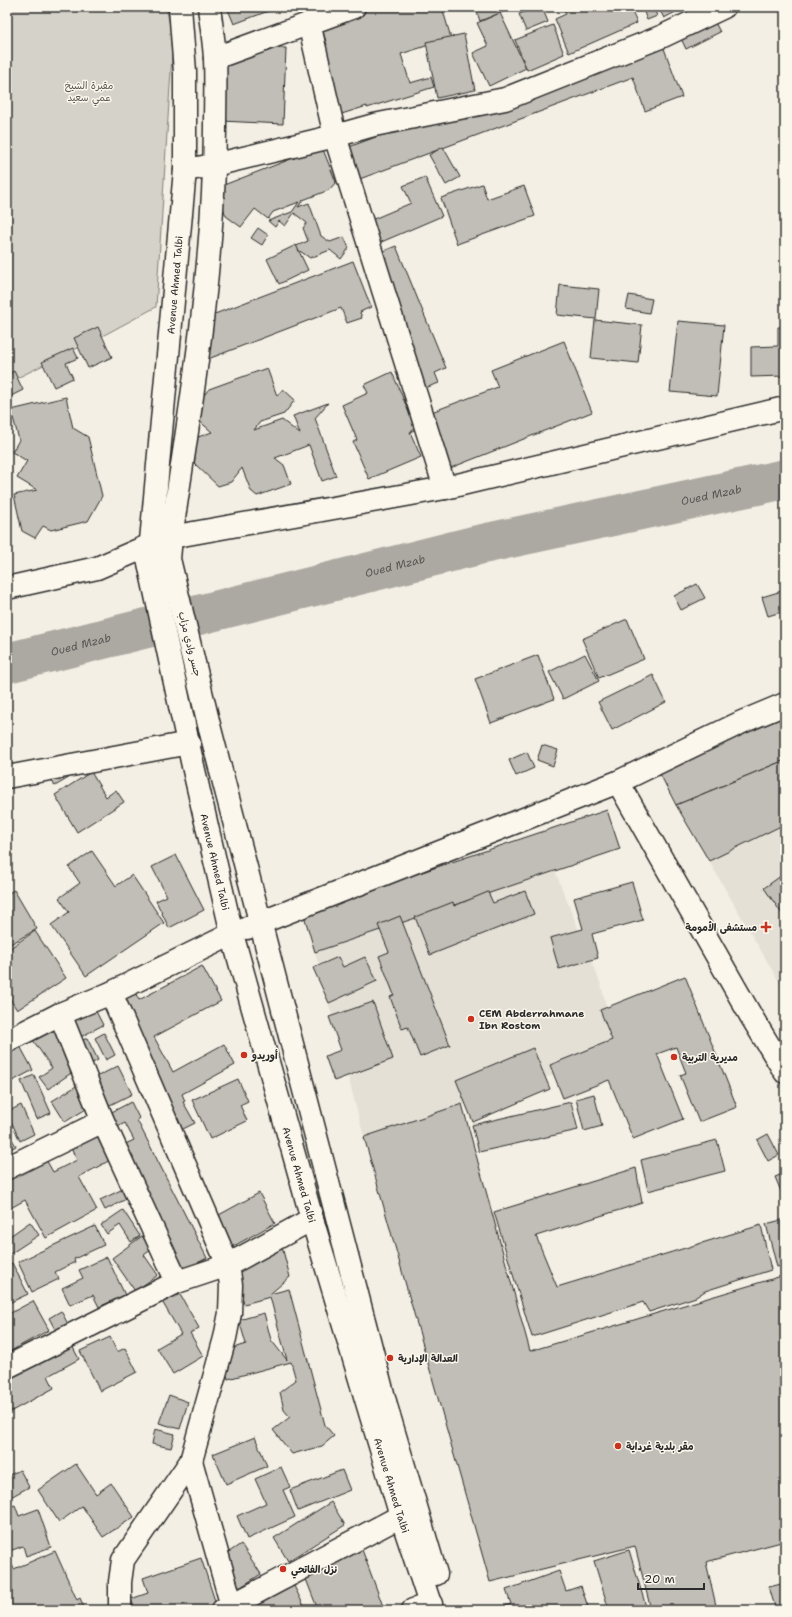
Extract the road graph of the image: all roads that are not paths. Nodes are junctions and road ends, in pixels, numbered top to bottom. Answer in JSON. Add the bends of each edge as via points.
{"nodes":[{"id":1,"x":180,"y":7,"type":"edge"},
{"id":2,"x":209,"y":7,"type":"edge"},
{"id":3,"x":354,"y":7,"type":"edge"},
{"id":4,"x":724,"y":7,"type":"edge"},
{"id":5,"x":309,"y":23,"type":"junction"},
{"id":6,"x":215,"y":58,"type":"junction"},
{"id":7,"x":335,"y":136,"type":"junction"},
{"id":8,"x":214,"y":165,"type":"junction"},
{"id":9,"x":185,"y":170,"type":"junction"},
{"id":10,"x":785,"y":408,"type":"edge"},
{"id":11,"x":445,"y":488,"type":"junction"},
{"id":12,"x":171,"y":537,"type":"junction"},
{"id":13,"x":156,"y":556,"type":"junction"},
{"id":14,"x":7,"y":588,"type":"edge"},
{"id":15,"x":785,"y":704,"type":"edge"},
{"id":16,"x":188,"y":738,"type":"junction"},
{"id":17,"x":7,"y":777,"type":"edge"},
{"id":18,"x":618,"y":782,"type":"junction"},
{"id":19,"x":261,"y":923,"type":"junction"},
{"id":20,"x":232,"y":934,"type":"junction"},
{"id":21,"x":111,"y":993,"type":"junction"},
{"id":22,"x":60,"y":1014,"type":"junction"},
{"id":23,"x":7,"y":1041,"type":"edge"},
{"id":24,"x":785,"y":1072,"type":"edge"},
{"id":25,"x":103,"y":1121,"type":"junction"},
{"id":26,"x":7,"y":1168,"type":"edge"},
{"id":27,"x":312,"y":1219,"type":"junction"},
{"id":28,"x":228,"y":1265,"type":"junction"},
{"id":29,"x":177,"y":1282,"type":"junction"},
{"id":30,"x":7,"y":1367,"type":"edge"},
{"id":31,"x":191,"y":1461,"type":"junction"},
{"id":32,"x":401,"y":1516,"type":"junction"},
{"id":33,"x":229,"y":1608,"type":"edge"},
{"id":34,"x":431,"y":1608,"type":"edge"},
{"id":35,"x":120,"y":1610,"type":"edge"}],
"edges":[{"from":1,"to":9,"type":"main road","name":"Avenue Ahmed Talbi","via":[[185,72]]},
{"from":2,"to":6,"type":"main road"},
{"from":3,"to":5,"type":"main road"},
{"from":4,"to":7,"type":"main road","via":[[663,36],[505,99],[374,125]]},
{"from":5,"to":6,"type":"main road"},
{"from":5,"to":7,"type":"main road"},
{"from":6,"to":8,"type":"main road"},
{"from":7,"to":8,"type":"main road"},
{"from":7,"to":11,"type":"main road"},
{"from":8,"to":9,"type":"main road"},
{"from":8,"to":12,"type":"main road","via":[[202,322]]},
{"from":9,"to":13,"type":"main road","name":"Avenue Ahmed Talbi"},
{"from":10,"to":11,"type":"main road"},
{"from":11,"to":12,"type":"main road"},
{"from":12,"to":13,"type":"main road"},
{"from":13,"to":14,"type":"main road"},
{"from":13,"to":16,"type":"main road"},
{"from":13,"to":19,"type":"main road","name":"جسر وادي مزاب","via":[[210,728]]},
{"from":15,"to":18,"type":"main road"},
{"from":16,"to":17,"type":"main road"},
{"from":16,"to":20,"type":"main road","name":"Avenue Ahmed Talbi"},
{"from":18,"to":19,"type":"main road"},
{"from":18,"to":24,"type":"main road"},
{"from":19,"to":20,"type":"main road"},
{"from":19,"to":34,"type":"main road","name":"جسر وادي مزاب","via":[[387,1409]]},
{"from":20,"to":21,"type":"main road"},
{"from":20,"to":27,"type":"main road","name":"Avenue Ahmed Talbi"},
{"from":21,"to":22,"type":"main road"},
{"from":21,"to":28,"type":"main road"},
{"from":22,"to":23,"type":"main road"},
{"from":22,"to":25,"type":"main road"},
{"from":25,"to":26,"type":"main road"},
{"from":25,"to":29,"type":"main road"},
{"from":27,"to":28,"type":"main road"},
{"from":27,"to":32,"type":"main road","name":"Avenue Ahmed Talbi"},
{"from":28,"to":29,"type":"main road"},
{"from":28,"to":31,"type":"main road","via":[[231,1285],[230,1313]]},
{"from":29,"to":30,"type":"main road"},
{"from":31,"to":33,"type":"main road"},
{"from":31,"to":35,"type":"main road","via":[[123,1560]]},
{"from":32,"to":33,"type":"main road"},
{"from":32,"to":34,"type":"main road","name":"Avenue Ahmed Talbi"}]}
